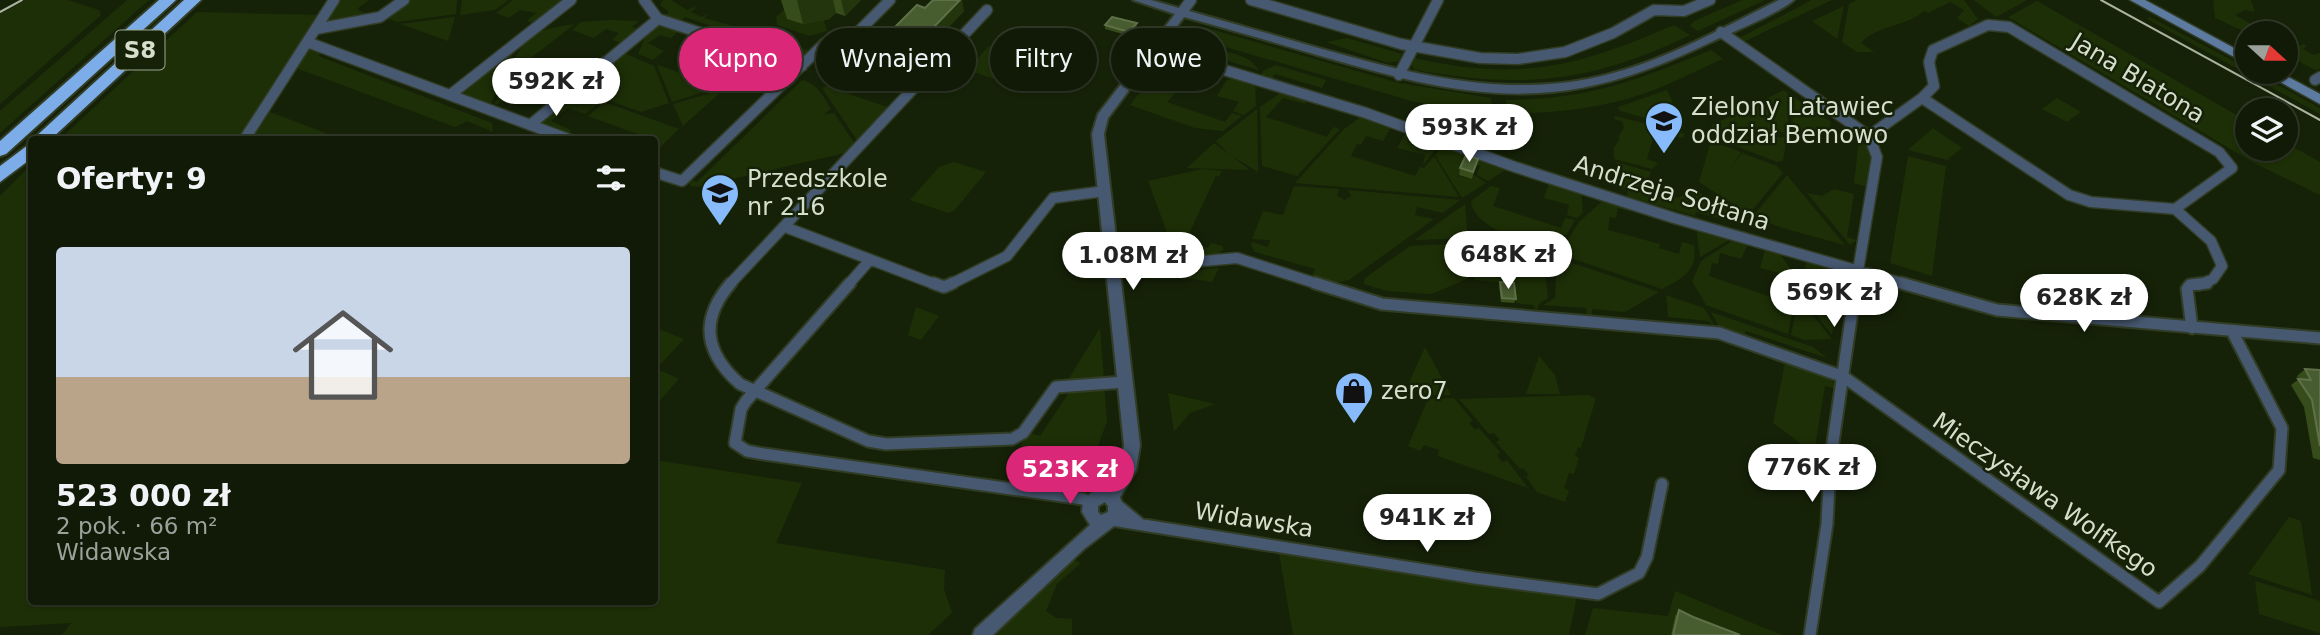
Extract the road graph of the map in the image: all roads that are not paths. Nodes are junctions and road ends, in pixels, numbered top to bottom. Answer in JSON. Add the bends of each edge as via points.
{"nodes":[{"id":1,"x":168,"y":0,"type":"edge"},
{"id":2,"x":193,"y":0,"type":"edge"},
{"id":3,"x":334,"y":0,"type":"edge"},
{"id":4,"x":404,"y":0,"type":"edge"},
{"id":5,"x":571,"y":0,"type":"edge"},
{"id":6,"x":644,"y":0,"type":"edge"},
{"id":7,"x":890,"y":0,"type":"edge"},
{"id":8,"x":1139,"y":0,"type":"edge"},
{"id":9,"x":1191,"y":0,"type":"edge"},
{"id":10,"x":1251,"y":0,"type":"edge"},
{"id":11,"x":1438,"y":0,"type":"edge"},
{"id":12,"x":1710,"y":0,"type":"edge"},
{"id":13,"x":1787,"y":0,"type":"edge"},
{"id":14,"x":2136,"y":0,"type":"edge"},
{"id":15,"x":987,"y":10,"type":"dead end"},
{"id":16,"x":1182,"y":12,"type":"junction"},
{"id":17,"x":658,"y":19,"type":"junction"},
{"id":18,"x":686,"y":28,"type":"edge"},
{"id":19,"x":1170,"y":28,"type":"edge"},
{"id":20,"x":316,"y":29,"type":"junction"},
{"id":21,"x":1721,"y":32,"type":"junction"},
{"id":22,"x":307,"y":42,"type":"junction"},
{"id":23,"x":1413,"y":46,"type":"junction"},
{"id":24,"x":2235,"y":54,"type":"edge"},
{"id":25,"x":802,"y":66,"type":"edge"},
{"id":26,"x":1226,"y":71,"type":"edge"},
{"id":27,"x":1399,"y":75,"type":"junction"},
{"id":28,"x":2291,"y":84,"type":"edge"},
{"id":29,"x":776,"y":91,"type":"edge"},
{"id":30,"x":1122,"y":91,"type":"edge"},
{"id":31,"x":450,"y":95,"type":"junction"},
{"id":32,"x":1922,"y":98,"type":"junction"},
{"id":33,"x":2320,"y":100,"type":"edge"},
{"id":34,"x":530,"y":125,"type":"junction"},
{"id":35,"x":44,"y":136,"type":"edge"},
{"id":36,"x":246,"y":136,"type":"edge"},
{"id":37,"x":560,"y":136,"type":"edge"},
{"id":38,"x":1869,"y":136,"type":"junction"},
{"id":39,"x":0,"y":150,"type":"edge"},
{"id":40,"x":28,"y":152,"type":"edge"},
{"id":41,"x":658,"y":173,"type":"edge"},
{"id":42,"x":0,"y":176,"type":"edge"},
{"id":43,"x":1105,"y":191,"type":"junction"},
{"id":44,"x":2175,"y":209,"type":"junction"},
{"id":45,"x":785,"y":227,"type":"junction"},
{"id":46,"x":869,"y":261,"type":"junction"},
{"id":47,"x":1113,"y":269,"type":"junction"},
{"id":48,"x":1858,"y":271,"type":"junction"},
{"id":49,"x":1856,"y":285,"type":"dead end"},
{"id":50,"x":2192,"y":328,"type":"junction"},
{"id":51,"x":2232,"y":331,"type":"junction"},
{"id":52,"x":2320,"y":338,"type":"edge"},
{"id":53,"x":1844,"y":377,"type":"junction"},
{"id":54,"x":1125,"y":382,"type":"junction"},
{"id":55,"x":755,"y":391,"type":"junction"},
{"id":56,"x":1662,"y":484,"type":"dead end"},
{"id":57,"x":1090,"y":508,"type":"junction"},
{"id":58,"x":1112,"y":511,"type":"junction"},
{"id":59,"x":1078,"y":544,"type":"junction"},
{"id":60,"x":981,"y":635,"type":"edge"},
{"id":61,"x":1810,"y":635,"type":"edge"}],
"edges":[{"from":1,"to":39,"type":"highway","number":"S8"},
{"from":2,"to":35,"type":"highway","number":"S8"},
{"from":3,"to":20,"type":"street"},
{"from":4,"to":20,"type":"street","via":[[380,17]]},
{"from":5,"to":31,"type":"street"},
{"from":6,"to":17,"type":"street"},
{"from":7,"to":25,"type":"street","via":[[853,37],[825,43]]},
{"from":8,"to":16,"type":"street"},
{"from":9,"to":16,"type":"street"},
{"from":10,"to":23,"type":"street"},
{"from":11,"to":23,"type":"street"},
{"from":12,"to":23,"type":"street","via":[[1684,11],[1654,10],[1555,54],[1489,58]]},
{"from":13,"to":21,"type":"street"},
{"from":14,"to":24,"type":"main road"},
{"from":15,"to":45,"type":"street"},
{"from":16,"to":19,"type":"street"},
{"from":16,"to":27,"type":"street"},
{"from":17,"to":18,"type":"street"},
{"from":17,"to":34,"type":"street"},
{"from":20,"to":22,"type":"street"},
{"from":21,"to":27,"type":"street","via":[[1623,74],[1557,88],[1497,90]]},
{"from":21,"to":38,"type":"street"},
{"from":22,"to":31,"type":"street"},
{"from":22,"to":36,"type":"street"},
{"from":23,"to":27,"type":"street"},
{"from":26,"to":48,"type":"street","name":"Andrzeja Sołtana","via":[[1674,218]]},
{"from":28,"to":33,"type":"main road"},
{"from":29,"to":41,"type":"street","via":[[682,181]]},
{"from":30,"to":43,"type":"street","via":[[1102,117],[1098,134]]},
{"from":31,"to":34,"type":"street"},
{"from":32,"to":38,"type":"street"},
{"from":32,"to":44,"type":"street","via":[[2069,195],[2106,205]]},
{"from":32,"to":44,"type":"street","name":"Jana Blatona","via":[[1934,86],[1929,62],[1933,51],[1988,25],[2017,30],[2226,158],[2232,168],[2228,174]]},
{"from":34,"to":37,"type":"street"},
{"from":38,"to":48,"type":"street","via":[[1877,157]]},
{"from":40,"to":42,"type":"highway"},
{"from":43,"to":46,"type":"street","via":[[1053,198],[1007,256],[944,287]]},
{"from":43,"to":47,"type":"street"},
{"from":44,"to":50,"type":"street","via":[[2211,241],[2222,266],[2215,280],[2187,289]]},
{"from":45,"to":46,"type":"street"},
{"from":45,"to":55,"type":"street","via":[[728,286],[710,323],[710,346],[718,364]]},
{"from":46,"to":55,"type":"street","name":"Widawska"},
{"from":47,"to":53,"type":"street","name":"Mieczysława Wolfkego","via":[[1237,258],[1382,304],[1719,334]]},
{"from":47,"to":54,"type":"street"},
{"from":48,"to":50,"type":"street","via":[[1997,310]]},
{"from":49,"to":53,"type":"street"},
{"from":50,"to":51,"type":"street"},
{"from":51,"to":52,"type":"street"},
{"from":51,"to":53,"type":"street","name":"Mieczysława Wolfkego","via":[[2282,428],[2279,470],[2203,564],[2159,602]]},
{"from":53,"to":61,"type":"street"},
{"from":54,"to":55,"type":"street","via":[[1056,387],[1023,433],[1012,439],[886,444],[868,441]]},
{"from":54,"to":58,"type":"street","via":[[1131,460]]},
{"from":55,"to":57,"type":"street","name":"Widawska","via":[[741,409],[734,436],[735,443],[747,451],[1083,499]]},
{"from":56,"to":58,"type":"street","name":"Widawska","via":[[1647,557],[1639,573],[1598,594],[1140,524]]},
{"from":57,"to":58,"type":"street","name":"Widawska","via":[[1096,520]]},
{"from":57,"to":58,"type":"street","name":"Widawska","via":[[1099,497]]},
{"from":57,"to":59,"type":"street"},
{"from":58,"to":59,"type":"street"},
{"from":59,"to":60,"type":"street"}]}
